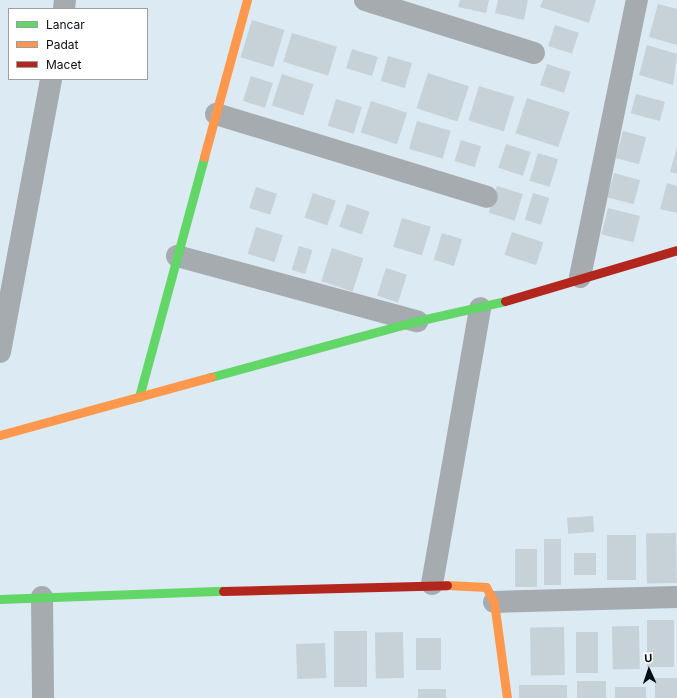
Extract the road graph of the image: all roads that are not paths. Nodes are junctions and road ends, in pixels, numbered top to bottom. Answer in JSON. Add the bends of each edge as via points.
{"nodes":[{"id":1,"x":247,"y":0,"type":"edge"},
{"id":2,"x":365,"y":0,"type":"edge"},
{"id":3,"x":637,"y":0,"type":"edge"},
{"id":4,"x":534,"y":53,"type":"dead end"},
{"id":5,"x":51,"y":80,"type":"edge"},
{"id":6,"x":216,"y":114,"type":"junction"},
{"id":7,"x":487,"y":197,"type":"dead end"},
{"id":8,"x":677,"y":250,"type":"edge"},
{"id":9,"x":177,"y":256,"type":"junction"},
{"id":10,"x":580,"y":277,"type":"junction"},
{"id":11,"x":480,"y":308,"type":"junction"},
{"id":12,"x":417,"y":321,"type":"junction"},
{"id":13,"x":0,"y":352,"type":"edge"},
{"id":14,"x":139,"y":397,"type":"junction"},
{"id":15,"x":0,"y":435,"type":"edge"},
{"id":16,"x":432,"y":584,"type":"junction"},
{"id":17,"x":42,"y":597,"type":"junction"},
{"id":18,"x":677,"y":597,"type":"edge"},
{"id":19,"x":0,"y":599,"type":"edge"},
{"id":20,"x":494,"y":602,"type":"junction"},
{"id":21,"x":43,"y":698,"type":"edge"},
{"id":22,"x":507,"y":698,"type":"edge"}],
"edges":[{"from":1,"to":6,"type":"street"},
{"from":2,"to":4,"type":"street"},
{"from":3,"to":10,"type":"street"},
{"from":5,"to":13,"type":"street"},
{"from":6,"to":7,"type":"street"},
{"from":6,"to":9,"type":"street"},
{"from":8,"to":10,"type":"street"},
{"from":9,"to":12,"type":"street"},
{"from":9,"to":14,"type":"street"},
{"from":10,"to":11,"type":"street"},
{"from":11,"to":12,"type":"street"},
{"from":11,"to":16,"type":"street"},
{"from":12,"to":14,"type":"street"},
{"from":14,"to":15,"type":"street"},
{"from":16,"to":17,"type":"street"},
{"from":16,"to":20,"type":"street","via":[[486,587]]},
{"from":17,"to":19,"type":"street"},
{"from":17,"to":21,"type":"street"},
{"from":18,"to":20,"type":"street"},
{"from":20,"to":22,"type":"street"}]}
